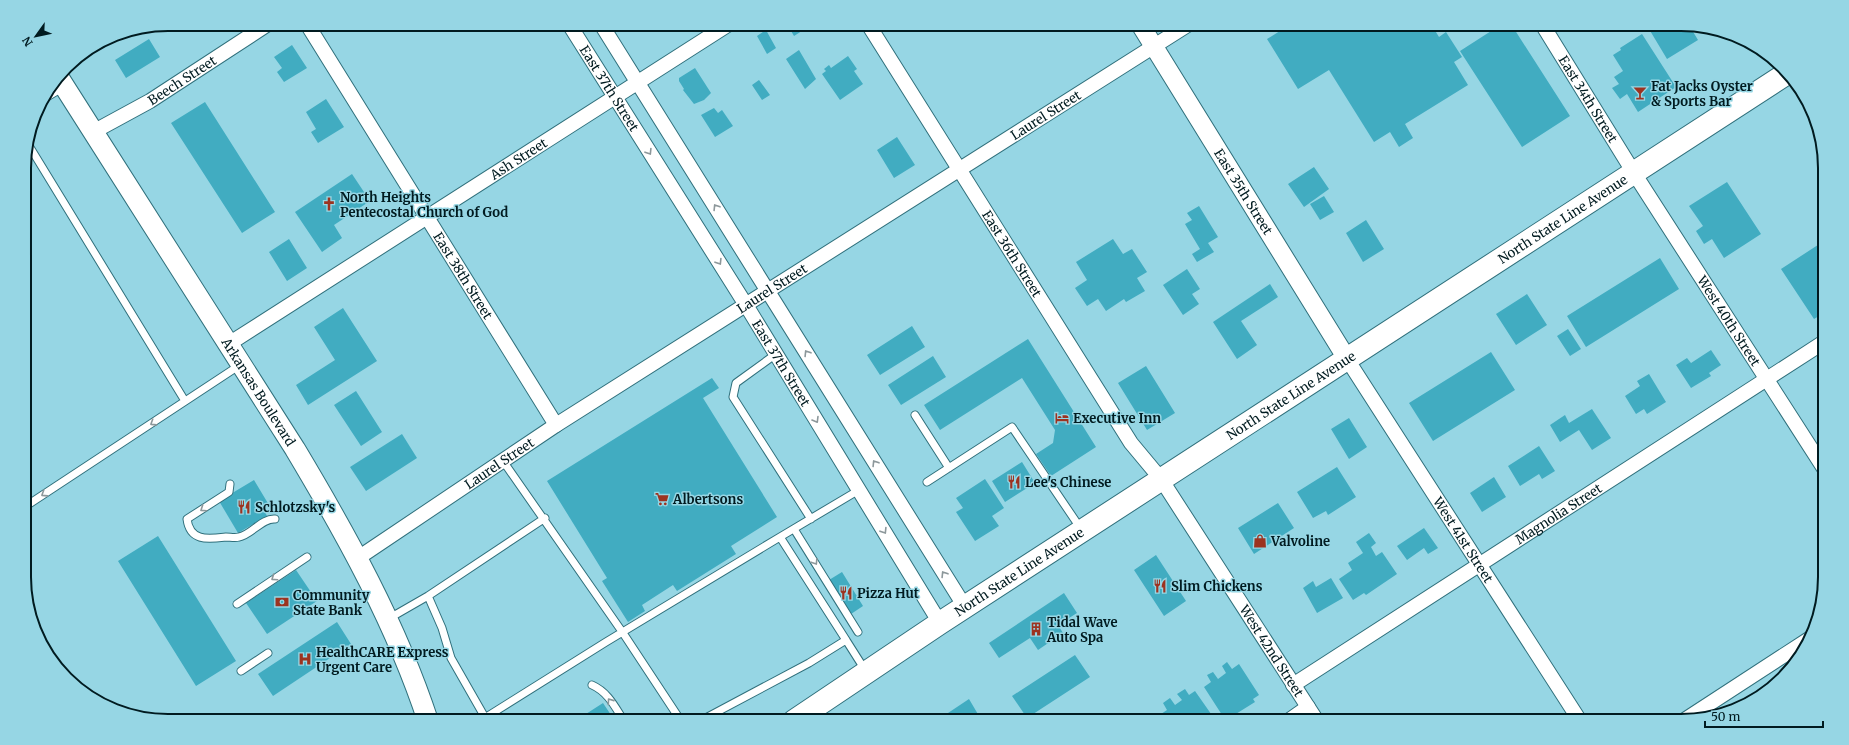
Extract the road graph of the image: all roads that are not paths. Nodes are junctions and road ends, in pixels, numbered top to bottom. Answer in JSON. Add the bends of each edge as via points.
{"nodes":[{"id":1,"x":257,"y":31,"type":"edge"},
{"id":2,"x":311,"y":31,"type":"edge"},
{"id":3,"x":573,"y":31,"type":"edge"},
{"id":4,"x":605,"y":31,"type":"edge"},
{"id":5,"x":718,"y":31,"type":"edge"},
{"id":6,"x":872,"y":31,"type":"edge"},
{"id":7,"x":1144,"y":31,"type":"edge"},
{"id":8,"x":1178,"y":31,"type":"edge"},
{"id":9,"x":1546,"y":31,"type":"edge"},
{"id":10,"x":1154,"y":46,"type":"junction"},
{"id":11,"x":1782,"y":76,"type":"edge"},
{"id":12,"x":62,"y":82,"type":"edge"},
{"id":13,"x":637,"y":83,"type":"junction"},
{"id":14,"x":614,"y":97,"type":"junction"},
{"id":15,"x":93,"y":132,"type":"junction"},
{"id":16,"x":32,"y":150,"type":"edge"},
{"id":17,"x":960,"y":169,"type":"junction"},
{"id":18,"x":1634,"y":173,"type":"junction"},
{"id":19,"x":426,"y":217,"type":"junction"},
{"id":20,"x":768,"y":290,"type":"junction"},
{"id":21,"x":746,"y":305,"type":"junction"},
{"id":22,"x":227,"y":345,"type":"junction"},
{"id":23,"x":1818,"y":346,"type":"edge"},
{"id":24,"x":776,"y":354,"type":"junction"},
{"id":25,"x":1347,"y":359,"type":"junction"},
{"id":26,"x":240,"y":365,"type":"junction"},
{"id":27,"x":1766,"y":380,"type":"junction"},
{"id":28,"x":185,"y":401,"type":"junction"},
{"id":29,"x":915,"y":415,"type":"dead end"},
{"id":30,"x":556,"y":425,"type":"junction"},
{"id":31,"x":1818,"y":459,"type":"edge"},
{"id":32,"x":503,"y":461,"type":"junction"},
{"id":33,"x":949,"y":468,"type":"junction"},
{"id":34,"x":1161,"y":480,"type":"junction"},
{"id":35,"x":927,"y":482,"type":"dead end"},
{"id":36,"x":230,"y":484,"type":"dead end"},
{"id":37,"x":859,"y":490,"type":"junction"},
{"id":38,"x":31,"y":503,"type":"edge"},
{"id":39,"x":545,"y":518,"type":"junction"},
{"id":40,"x":275,"y":519,"type":"dead end"},
{"id":41,"x":811,"y":519,"type":"junction"},
{"id":42,"x":794,"y":529,"type":"junction"},
{"id":43,"x":1082,"y":531,"type":"junction"},
{"id":44,"x":780,"y":537,"type":"junction"},
{"id":45,"x":307,"y":556,"type":"dead end"},
{"id":46,"x":358,"y":558,"type":"junction"},
{"id":47,"x":1479,"y":565,"type":"junction"},
{"id":48,"x":428,"y":596,"type":"junction"},
{"id":49,"x":237,"y":604,"type":"dead end"},
{"id":50,"x":964,"y":607,"type":"junction"},
{"id":51,"x":388,"y":620,"type":"junction"},
{"id":52,"x":940,"y":622,"type":"junction"},
{"id":53,"x":623,"y":632,"type":"junction"},
{"id":54,"x":858,"y":632,"type":"dead end"},
{"id":55,"x":846,"y":640,"type":"junction"},
{"id":56,"x":1800,"y":645,"type":"edge"},
{"id":57,"x":268,"y":653,"type":"dead end"},
{"id":58,"x":241,"y":671,"type":"dead end"},
{"id":59,"x":867,"y":673,"type":"junction"},
{"id":60,"x":592,"y":685,"type":"dead end"},
{"id":61,"x":1293,"y":685,"type":"junction"},
{"id":62,"x":1308,"y":708,"type":"junction"},
{"id":63,"x":1695,"y":713,"type":"edge"},
{"id":64,"x":425,"y":714,"type":"edge"},
{"id":65,"x":481,"y":714,"type":"edge"},
{"id":66,"x":493,"y":714,"type":"edge"},
{"id":67,"x":620,"y":714,"type":"edge"},
{"id":68,"x":676,"y":714,"type":"edge"},
{"id":69,"x":714,"y":714,"type":"edge"},
{"id":70,"x":805,"y":714,"type":"edge"},
{"id":71,"x":1299,"y":714,"type":"edge"},
{"id":72,"x":1312,"y":714,"type":"edge"},
{"id":73,"x":1575,"y":714,"type":"edge"}],
"edges":[{"from":1,"to":15,"type":"street","name":"Beech Street","via":[[150,101]]},
{"from":2,"to":19,"type":"street","name":"East 38th Street"},
{"from":3,"to":14,"type":"street","name":"East 37th Street"},
{"from":4,"to":13,"type":"street","name":"East 37th Street"},
{"from":5,"to":13,"type":"street","name":"Ash Street"},
{"from":6,"to":17,"type":"street","name":"East 36th Street"},
{"from":7,"to":10,"type":"street","name":"East 35th Street"},
{"from":8,"to":10,"type":"street","name":"Laurel Street"},
{"from":9,"to":18,"type":"street","name":"East 34th Street"},
{"from":10,"to":17,"type":"street","name":"Laurel Street"},
{"from":10,"to":25,"type":"street","name":"East 35th Street"},
{"from":11,"to":18,"type":"main road","name":"North State Line Avenue"},
{"from":12,"to":15,"type":"main road","name":"Arkansas Boulevard"},
{"from":13,"to":14,"type":"street","name":"Ash Street"},
{"from":20,"to":13,"type":"street","name":"East 37th Street","one_way":true},
{"from":14,"to":19,"type":"street","name":"Ash Street"},
{"from":14,"to":21,"type":"street","name":"East 37th Street","one_way":true},
{"from":15,"to":22,"type":"main road","name":"Arkansas Boulevard"},
{"from":16,"to":28,"type":"lane"},
{"from":17,"to":20,"type":"street","name":"Laurel Street"},
{"from":17,"to":34,"type":"street","name":"East 36th Street","via":[[1131,443]]},
{"from":18,"to":25,"type":"main road","name":"North State Line Avenue"},
{"from":18,"to":27,"type":"street","name":"West 40th Street"},
{"from":19,"to":22,"type":"street","name":"Ash Street"},
{"from":19,"to":30,"type":"street","name":"East 38th Street"},
{"from":20,"to":21,"type":"street","name":"Laurel Street"},
{"from":50,"to":20,"type":"street","name":"East 37th Street","one_way":true},
{"from":21,"to":24,"type":"street","name":"East 37th Street"},
{"from":21,"to":30,"type":"street","name":"Laurel Street"},
{"from":22,"to":26,"type":"main road","name":"Arkansas Boulevard"},
{"from":23,"to":27,"type":"street","name":"Magnolia Street"},
{"from":24,"to":37,"type":"street","name":"East 37th Street","one_way":true},
{"from":24,"to":41,"type":"lane","via":[[736,383],[733,397]]},
{"from":25,"to":34,"type":"main road","name":"North State Line Avenue"},
{"from":25,"to":47,"type":"street","name":"West 41st Street"},
{"from":26,"to":28,"type":"lane"},
{"from":26,"to":46,"type":"main road","name":"Arkansas Boulevard","via":[[295,449]]},
{"from":27,"to":31,"type":"street","name":"West 40th Street"},
{"from":27,"to":47,"type":"street","name":"Magnolia Street"},
{"from":28,"to":38,"type":"lane","one_way":true},
{"from":29,"to":33,"type":"lane"},
{"from":30,"to":32,"type":"street","name":"Laurel Street"},
{"from":32,"to":39,"type":"lane"},
{"from":32,"to":46,"type":"street","name":"Laurel Street"},
{"from":33,"to":35,"type":"lane"},
{"from":33,"to":43,"type":"lane","via":[[1012,427]]},
{"from":34,"to":43,"type":"main road","name":"North State Line Avenue"},
{"from":34,"to":61,"type":"street","name":"West 42nd Street"},
{"from":36,"to":40,"type":"lane","one_way":true,"via":[[229,492],[187,519],[188,528],[195,535],[211,540],[239,537],[270,519]]},
{"from":37,"to":41,"type":"lane"},
{"from":37,"to":52,"type":"street","name":"East 37th Street","one_way":true},
{"from":39,"to":48,"type":"lane"},
{"from":39,"to":53,"type":"lane"},
{"from":41,"to":42,"type":"lane"},
{"from":42,"to":44,"type":"lane"},
{"from":42,"to":54,"type":"lane","one_way":true},
{"from":43,"to":50,"type":"main road","name":"North State Line Avenue"},
{"from":44,"to":53,"type":"lane"},
{"from":44,"to":55,"type":"lane"},
{"from":45,"to":49,"type":"lane","one_way":true},
{"from":46,"to":51,"type":"main road","name":"Arkansas Boulevard"},
{"from":47,"to":61,"type":"street","name":"Magnolia Street"},
{"from":47,"to":73,"type":"street","name":"West 41st Street"},
{"from":48,"to":51,"type":"lane"},
{"from":48,"to":65,"type":"lane","via":[[454,664]]},
{"from":50,"to":52,"type":"main road","name":"North State Line Avenue"},
{"from":51,"to":64,"type":"main road","name":"Arkansas Boulevard"},
{"from":52,"to":59,"type":"main road","name":"North State Line Avenue"},
{"from":53,"to":66,"type":"lane"},
{"from":53,"to":68,"type":"lane"},
{"from":55,"to":59,"type":"lane"},
{"from":55,"to":69,"type":"lane"},
{"from":56,"to":63,"type":"street"},
{"from":57,"to":58,"type":"lane"},
{"from":59,"to":70,"type":"main road","name":"North State Line Avenue"},
{"from":67,"to":60,"type":"lane","one_way":true,"via":[[608,696]]},
{"from":61,"to":62,"type":"street","name":"West 42nd Street"},
{"from":62,"to":71,"type":"street"},
{"from":62,"to":72,"type":"street","name":"West 42nd Street"}]}
